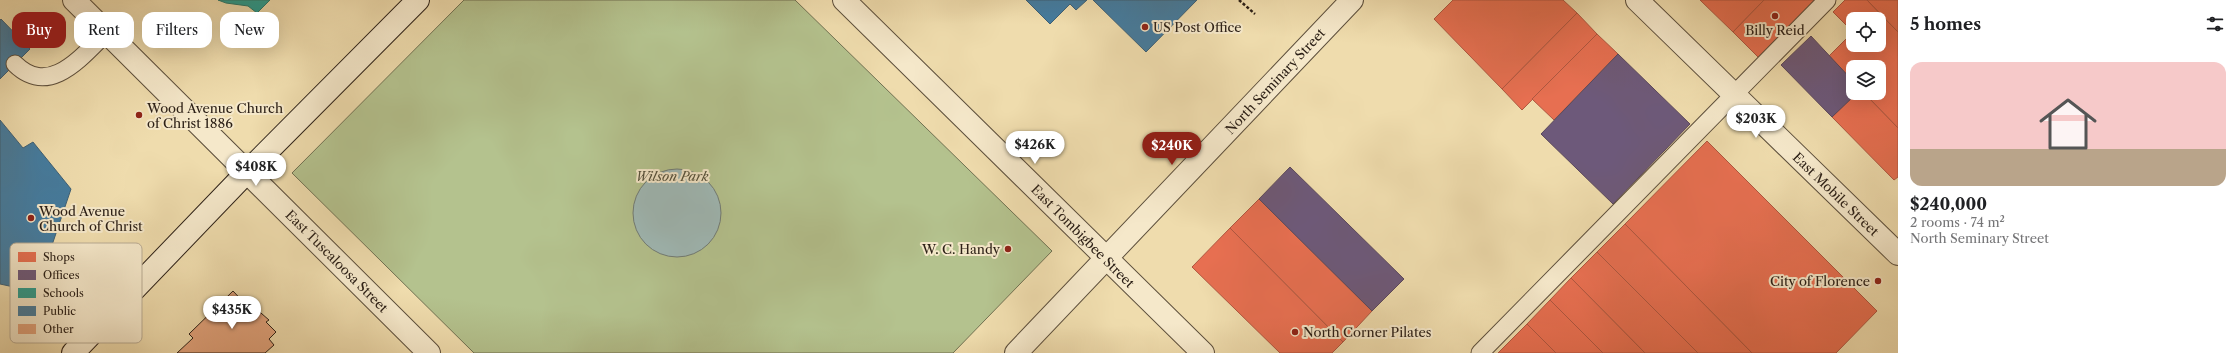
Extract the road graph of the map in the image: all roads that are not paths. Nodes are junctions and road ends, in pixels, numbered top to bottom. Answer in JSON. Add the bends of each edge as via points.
{"nodes":[{"id":1,"x":74,"y":0,"type":"edge"},
{"id":2,"x":418,"y":0,"type":"edge"},
{"id":3,"x":844,"y":0,"type":"edge"},
{"id":4,"x":1352,"y":0,"type":"edge"},
{"id":5,"x":1637,"y":0,"type":"edge"},
{"id":6,"x":1827,"y":0,"type":"edge"},
{"id":7,"x":86,"y":12,"type":"edge"},
{"id":8,"x":90,"y":48,"type":"edge"},
{"id":9,"x":123,"y":48,"type":"edge"},
{"id":10,"x":15,"y":64,"type":"dead end"},
{"id":11,"x":1734,"y":94,"type":"junction"},
{"id":12,"x":247,"y":172,"type":"junction"},
{"id":13,"x":1898,"y":254,"type":"edge"},
{"id":14,"x":1107,"y":259,"type":"junction"},
{"id":15,"x":142,"y":281,"type":"edge"},
{"id":16,"x":83,"y":343,"type":"edge"},
{"id":17,"x":73,"y":353,"type":"edge"},
{"id":18,"x":429,"y":353,"type":"edge"},
{"id":19,"x":1016,"y":353,"type":"edge"},
{"id":20,"x":1203,"y":353,"type":"edge"},
{"id":21,"x":1480,"y":353,"type":"edge"}],
"edges":[{"from":1,"to":7,"type":"street","name":"East Tuscaloosa Street"},
{"from":2,"to":12,"type":"street"},
{"from":3,"to":14,"type":"street","name":"East Tombigbee Street"},
{"from":4,"to":14,"type":"street","name":"North Seminary Street"},
{"from":5,"to":11,"type":"street","name":"East Mobile Street"},
{"from":6,"to":11,"type":"lane"},
{"from":8,"to":10,"type":"lane","via":[[67,69],[53,76],[37,77],[21,70]]},
{"from":9,"to":12,"type":"street","name":"East Tuscaloosa Street"},
{"from":11,"to":13,"type":"street","name":"East Mobile Street"},
{"from":11,"to":21,"type":"lane"},
{"from":12,"to":15,"type":"street"},
{"from":12,"to":18,"type":"street","name":"East Tuscaloosa Street"},
{"from":14,"to":19,"type":"street","name":"North Seminary Street"},
{"from":14,"to":20,"type":"street","name":"East Tombigbee Street"},
{"from":16,"to":17,"type":"street"}]}
